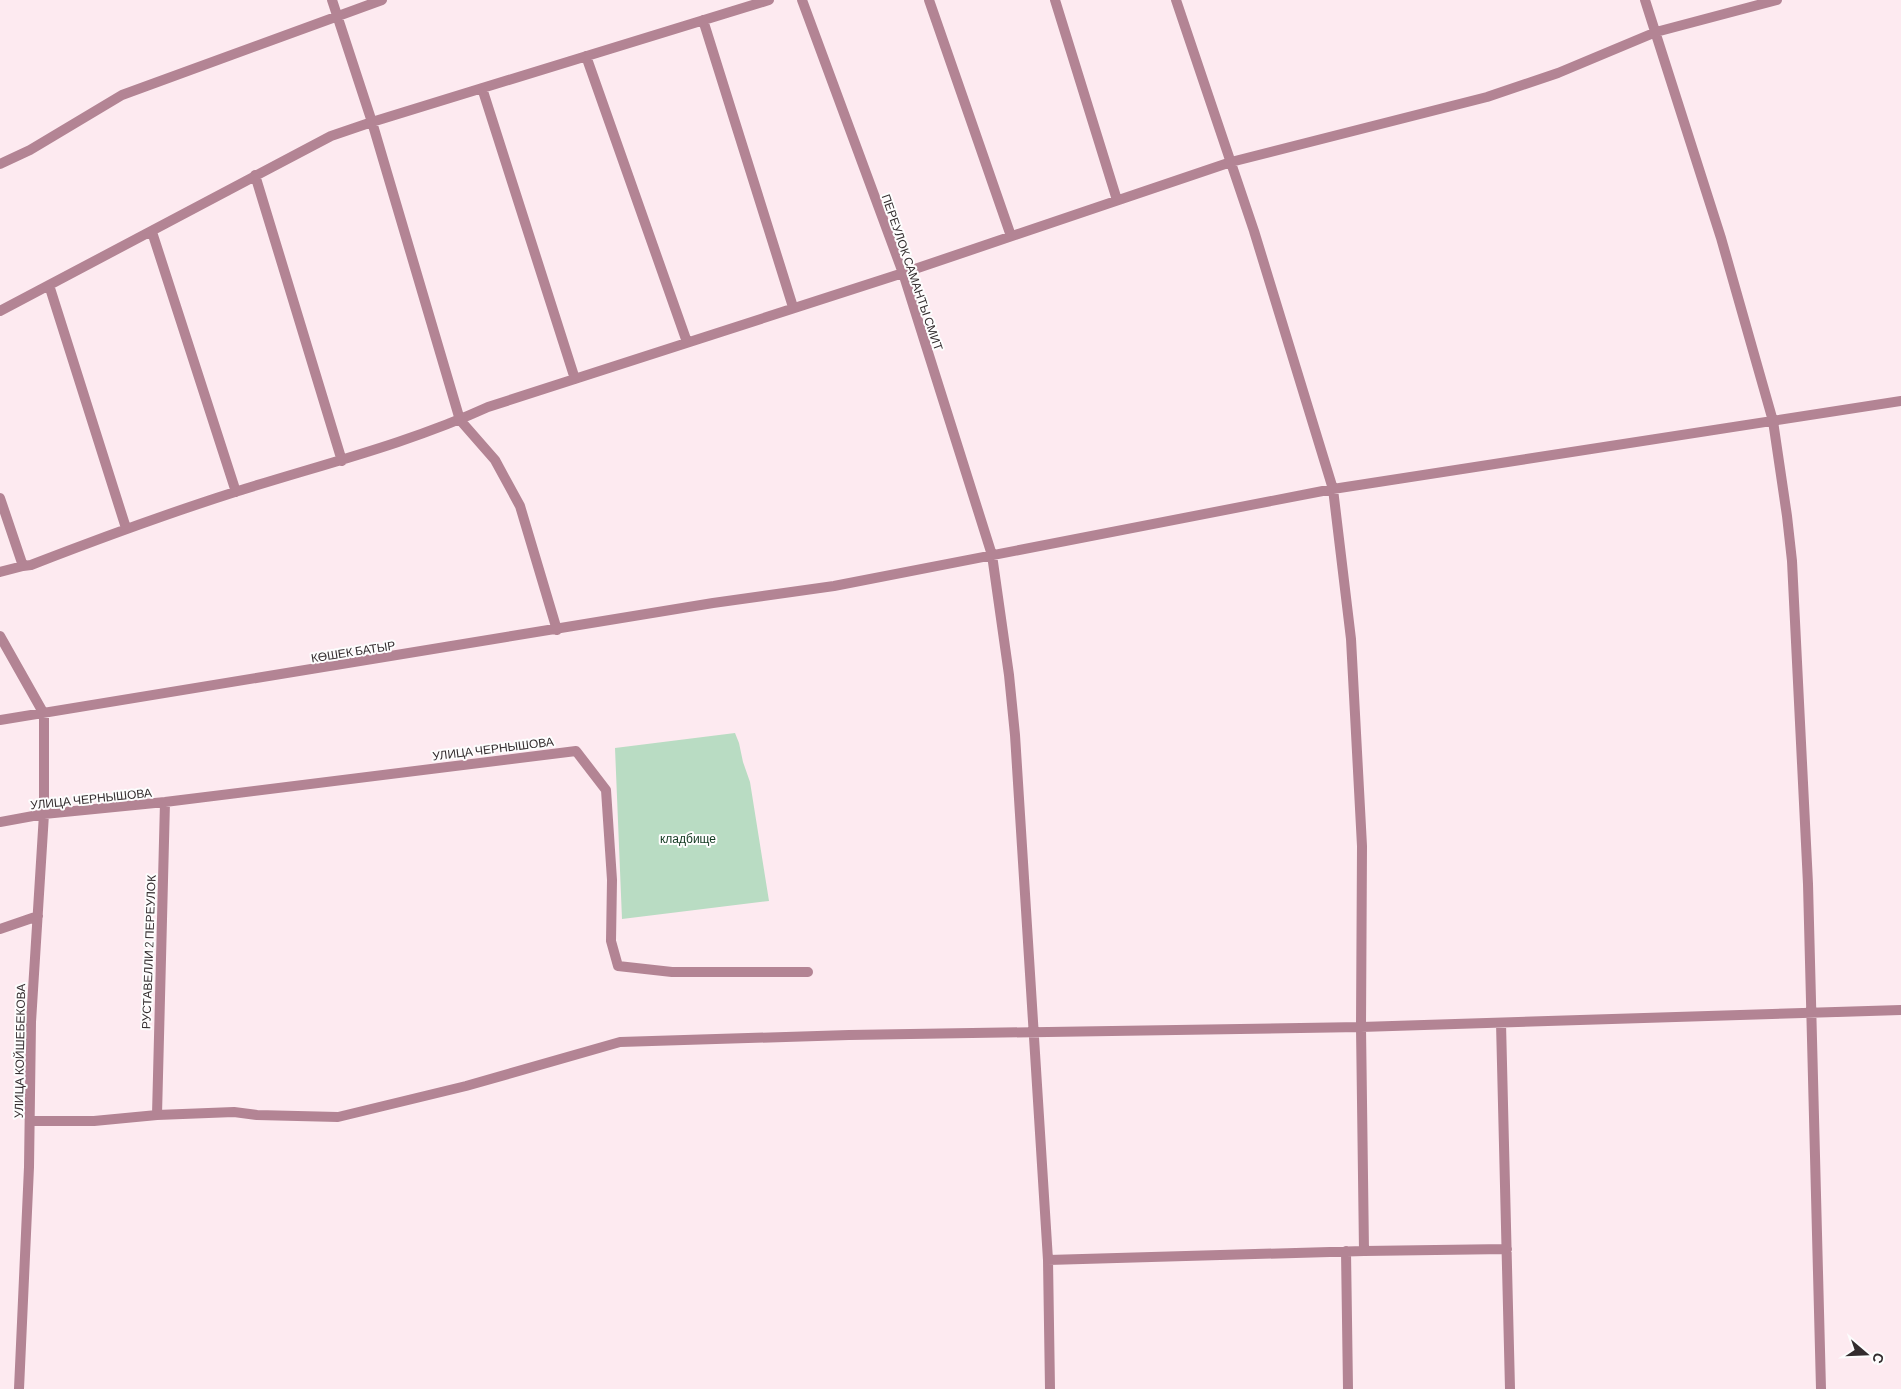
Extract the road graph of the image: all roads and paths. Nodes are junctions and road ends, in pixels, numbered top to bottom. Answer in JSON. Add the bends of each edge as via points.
{"nodes":[{"id":1,"x":332,"y":0,"type":"edge"},
{"id":2,"x":382,"y":0,"type":"edge"},
{"id":3,"x":769,"y":0,"type":"edge"},
{"id":4,"x":802,"y":0,"type":"edge"},
{"id":5,"x":929,"y":0,"type":"edge"},
{"id":6,"x":1055,"y":0,"type":"edge"},
{"id":7,"x":1176,"y":0,"type":"edge"},
{"id":8,"x":1645,"y":0,"type":"edge"},
{"id":9,"x":1774,"y":1,"type":"edge"},
{"id":10,"x":338,"y":16,"type":"junction"},
{"id":11,"x":703,"y":20,"type":"junction"},
{"id":12,"x":1656,"y":32,"type":"junction"},
{"id":13,"x":586,"y":56,"type":"junction"},
{"id":14,"x":482,"y":88,"type":"junction"},
{"id":15,"x":372,"y":122,"type":"junction"},
{"id":16,"x":1231,"y":162,"type":"junction"},
{"id":17,"x":0,"y":164,"type":"edge"},
{"id":18,"x":255,"y":175,"type":"junction"},
{"id":19,"x":1117,"y":200,"type":"junction"},
{"id":20,"x":152,"y":232,"type":"junction"},
{"id":21,"x":1011,"y":236,"type":"junction"},
{"id":22,"x":902,"y":273,"type":"junction"},
{"id":23,"x":49,"y":285,"type":"junction"},
{"id":24,"x":793,"y":307,"type":"junction"},
{"id":25,"x":0,"y":311,"type":"edge"},
{"id":26,"x":687,"y":342,"type":"junction"},
{"id":27,"x":576,"y":378,"type":"junction"},
{"id":28,"x":1901,"y":401,"type":"edge"},
{"id":29,"x":460,"y":420,"type":"junction"},
{"id":30,"x":1774,"y":421,"type":"junction"},
{"id":31,"x":342,"y":461,"type":"junction"},
{"id":32,"x":1334,"y":489,"type":"junction"},
{"id":33,"x":236,"y":492,"type":"junction"},
{"id":34,"x":0,"y":498,"type":"edge"},
{"id":35,"x":126,"y":528,"type":"junction"},
{"id":36,"x":992,"y":555,"type":"junction"},
{"id":37,"x":23,"y":566,"type":"junction"},
{"id":38,"x":0,"y":572,"type":"edge"},
{"id":39,"x":557,"y":630,"type":"junction"},
{"id":40,"x":0,"y":636,"type":"edge"},
{"id":41,"x":44,"y":714,"type":"junction"},
{"id":42,"x":0,"y":720,"type":"edge"},
{"id":43,"x":164,"y":802,"type":"junction"},
{"id":44,"x":44,"y":814,"type":"junction"},
{"id":45,"x":0,"y":822,"type":"edge"},
{"id":46,"x":38,"y":916,"type":"junction"},
{"id":47,"x":0,"y":928,"type":"edge"},
{"id":48,"x":808,"y":972,"type":"dead end"},
{"id":49,"x":1901,"y":1010,"type":"edge"},
{"id":50,"x":1811,"y":1012,"type":"junction"},
{"id":51,"x":1501,"y":1023,"type":"junction"},
{"id":52,"x":1361,"y":1027,"type":"junction"},
{"id":53,"x":1033,"y":1032,"type":"junction"},
{"id":54,"x":157,"y":1115,"type":"junction"},
{"id":55,"x":30,"y":1121,"type":"junction"},
{"id":56,"x":1507,"y":1249,"type":"junction"},
{"id":57,"x":1346,"y":1251,"type":"junction"},
{"id":58,"x":1364,"y":1251,"type":"junction"},
{"id":59,"x":1048,"y":1260,"type":"junction"},
{"id":60,"x":20,"y":1389,"type":"edge"},
{"id":61,"x":1050,"y":1389,"type":"edge"},
{"id":62,"x":1348,"y":1389,"type":"edge"},
{"id":63,"x":1510,"y":1389,"type":"edge"},
{"id":64,"x":1820,"y":1389,"type":"edge"}],
"edges":[{"from":1,"to":10,"type":"street"},
{"from":2,"to":10,"type":"street"},
{"from":3,"to":11,"type":"street"},
{"from":4,"to":22,"type":"street","name":"ПЕРЕУЛОК САМАНТЫ СМИТ"},
{"from":5,"to":21,"type":"street"},
{"from":6,"to":19,"type":"street"},
{"from":7,"to":16,"type":"street"},
{"from":8,"to":12,"type":"street"},
{"from":9,"to":12,"type":"street"},
{"from":10,"to":15,"type":"street"},
{"from":10,"to":17,"type":"street","via":[[122,96]]},
{"from":11,"to":13,"type":"street"},
{"from":11,"to":24,"type":"street"},
{"from":12,"to":16,"type":"street","via":[[1558,73],[1487,97]]},
{"from":12,"to":30,"type":"street"},
{"from":13,"to":14,"type":"street"},
{"from":13,"to":26,"type":"street"},
{"from":14,"to":15,"type":"street"},
{"from":14,"to":27,"type":"street"},
{"from":15,"to":18,"type":"street","via":[[330,136]]},
{"from":15,"to":29,"type":"street"},
{"from":16,"to":19,"type":"street"},
{"from":16,"to":32,"type":"street"},
{"from":18,"to":20,"type":"street"},
{"from":18,"to":31,"type":"street"},
{"from":19,"to":21,"type":"street"},
{"from":20,"to":23,"type":"street"},
{"from":20,"to":33,"type":"street"},
{"from":21,"to":22,"type":"street"},
{"from":22,"to":24,"type":"street"},
{"from":22,"to":36,"type":"street","name":"ПЕРЕУЛОК САМАНТЫ СМИТ"},
{"from":23,"to":25,"type":"street"},
{"from":23,"to":35,"type":"street"},
{"from":24,"to":26,"type":"street"},
{"from":26,"to":27,"type":"street"},
{"from":27,"to":29,"type":"street","via":[[488,407]]},
{"from":28,"to":30,"type":"street","name":"КӨШЕК БАТЫР"},
{"from":29,"to":31,"type":"street"},
{"from":29,"to":39,"type":"street","via":[[495,460],[520,506]]},
{"from":30,"to":32,"type":"street","name":"КӨШЕК БАТЫР"},
{"from":30,"to":50,"type":"street","via":[[1792,561]]},
{"from":31,"to":33,"type":"street"},
{"from":32,"to":36,"type":"street","name":"КӨШЕК БАТЫР"},
{"from":32,"to":52,"type":"street","via":[[1351,639],[1361,828]]},
{"from":33,"to":35,"type":"street"},
{"from":34,"to":37,"type":"street"},
{"from":35,"to":37,"type":"street"},
{"from":36,"to":39,"type":"street","name":"КӨШЕК БАТЫР","via":[[834,586]]},
{"from":36,"to":53,"type":"street","name":"ПЕРЕУЛОК САМАНТЫ СМИТ","via":[[1015,735]]},
{"from":37,"to":38,"type":"street"},
{"from":39,"to":41,"type":"street","name":"КӨШЕК БАТЫР"},
{"from":40,"to":41,"type":"street"},
{"from":41,"to":42,"type":"street","name":"КӨШЕК БАТЫР"},
{"from":41,"to":44,"type":"street","name":"УЛИЦА КОЙШЕБЕКОВА"},
{"from":43,"to":44,"type":"street","name":"УЛИЦА ЧЕРНЫШОВА"},
{"from":43,"to":48,"type":"street","name":"УЛИЦА ЧЕРНЫШОВА","via":[[576,751],[606,790],[612,880],[611,940],[618,966],[672,972]]},
{"from":43,"to":54,"type":"street","name":"РУСТАВЕЛЛИ 2 ПЕРЕУЛОК"},
{"from":44,"to":45,"type":"street","name":"УЛИЦА ЧЕРНЫШОВА"},
{"from":44,"to":46,"type":"street","name":"УЛИЦА КОЙШЕБЕКОВА"},
{"from":46,"to":47,"type":"street"},
{"from":46,"to":55,"type":"street","name":"УЛИЦА КОЙШЕБЕКОВА","via":[[31,1022]]},
{"from":49,"to":50,"type":"street"},
{"from":50,"to":51,"type":"street"},
{"from":50,"to":64,"type":"street"},
{"from":51,"to":52,"type":"street"},
{"from":51,"to":56,"type":"street"},
{"from":52,"to":53,"type":"street"},
{"from":52,"to":58,"type":"street"},
{"from":53,"to":54,"type":"street","via":[[620,1042],[466,1086],[338,1117],[234,1112]]},
{"from":53,"to":59,"type":"street","name":"ПЕРЕУЛОК САМАНТЫ СМИТ"},
{"from":54,"to":55,"type":"street","via":[[94,1121]]},
{"from":55,"to":60,"type":"street","name":"УЛИЦА КОЙШЕБЕКОВА"},
{"from":56,"to":58,"type":"street"},
{"from":56,"to":63,"type":"street"},
{"from":57,"to":58,"type":"street"},
{"from":57,"to":59,"type":"street"},
{"from":57,"to":62,"type":"street"},
{"from":59,"to":61,"type":"street","name":"ПЕРЕУЛОК САМАНТЫ СМИТ"}]}
